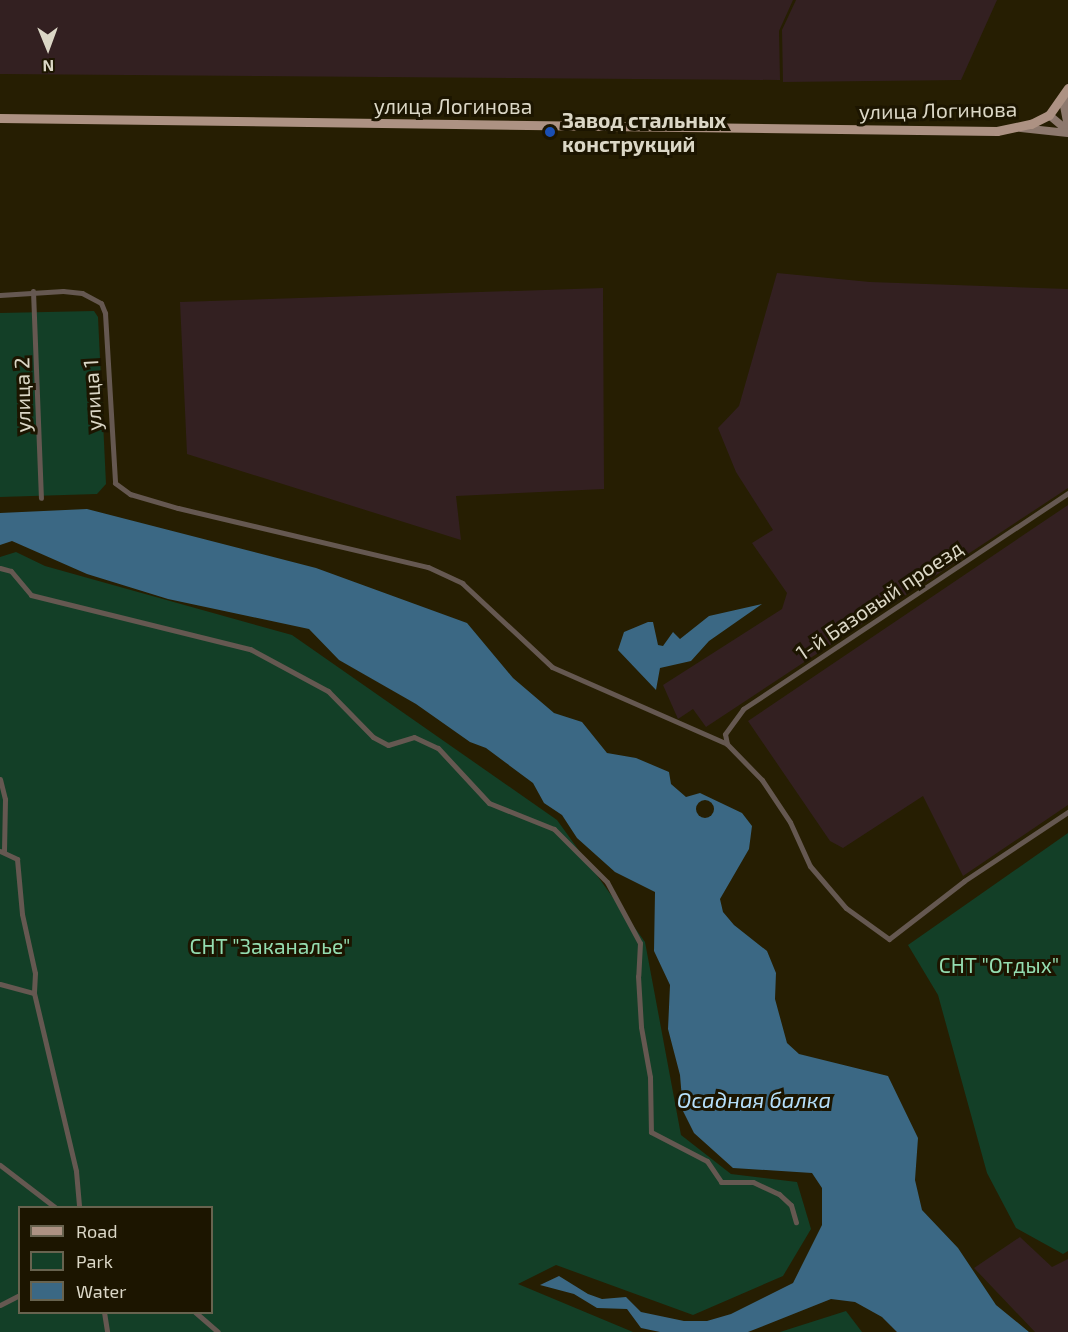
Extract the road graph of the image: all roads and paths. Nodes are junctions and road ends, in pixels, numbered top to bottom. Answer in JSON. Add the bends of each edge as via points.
{"nodes":[{"id":1,"x":1068,"y":88,"type":"edge"},
{"id":2,"x":1049,"y":115,"type":"junction"},
{"id":3,"x":0,"y":118,"type":"edge"},
{"id":4,"x":1068,"y":126,"type":"edge"},
{"id":5,"x":1016,"y":128,"type":"junction"},
{"id":6,"x":1068,"y":132,"type":"edge"},
{"id":7,"x":33,"y":291,"type":"junction"},
{"id":8,"x":0,"y":294,"type":"edge"},
{"id":9,"x":1068,"y":494,"type":"edge"},
{"id":10,"x":41,"y":498,"type":"dead end"},
{"id":11,"x":0,"y":568,"type":"edge"},
{"id":12,"x":727,"y":744,"type":"junction"},
{"id":13,"x":0,"y":779,"type":"edge"},
{"id":14,"x":1068,"y":812,"type":"edge"},
{"id":15,"x":2,"y":851,"type":"edge"},
{"id":16,"x":0,"y":984,"type":"edge"},
{"id":17,"x":34,"y":993,"type":"junction"},
{"id":18,"x":0,"y":1165,"type":"edge"},
{"id":19,"x":53,"y":1206,"type":"edge"},
{"id":20,"x":79,"y":1206,"type":"edge"},
{"id":21,"x":796,"y":1222,"type":"dead end"},
{"id":22,"x":18,"y":1296,"type":"edge"},
{"id":23,"x":0,"y":1305,"type":"edge"},
{"id":24,"x":104,"y":1314,"type":"edge"},
{"id":25,"x":197,"y":1314,"type":"edge"},
{"id":26,"x":107,"y":1332,"type":"edge"},
{"id":27,"x":218,"y":1332,"type":"edge"}],
"edges":[{"from":1,"to":2,"type":"main road","name":"улица Логинова"},
{"from":1,"to":4,"type":"street","via":[[1064,106]]},
{"from":2,"to":5,"type":"main road","name":"улица Логинова"},
{"from":2,"to":6,"type":"street"},
{"from":3,"to":5,"type":"main road","name":"улица Логинова","via":[[814,130]]},
{"from":5,"to":6,"type":"street"},
{"from":7,"to":8,"type":"street"},
{"from":7,"to":10,"type":"street","name":"улица 2"},
{"from":7,"to":12,"type":"street","name":"улица 1","via":[[82,293],[101,303],[105,313],[112,476],[130,494],[438,570],[462,583],[552,667]]},
{"from":9,"to":12,"type":"street","name":"1-й Базовый проезд","via":[[743,709],[725,734]]},
{"from":11,"to":21,"type":"street","via":[[11,571],[31,595],[250,649],[328,691],[373,737],[388,745],[414,737],[438,748],[489,803],[554,829],[606,882],[640,943],[638,976],[641,1027],[650,1077],[651,1132],[707,1161],[721,1182],[753,1182],[779,1194],[791,1205]]},
{"from":12,"to":14,"type":"street","via":[[762,780],[790,822],[810,866],[846,908],[889,939],[964,881]]},
{"from":13,"to":15,"type":"street","via":[[5,799]]},
{"from":15,"to":17,"type":"street","via":[[17,859],[22,914],[35,973]]},
{"from":16,"to":17,"type":"street"},
{"from":17,"to":20,"type":"street","via":[[76,1171]]},
{"from":18,"to":19,"type":"street"},
{"from":22,"to":23,"type":"street"},
{"from":24,"to":26,"type":"street"},
{"from":25,"to":27,"type":"street"}]}
